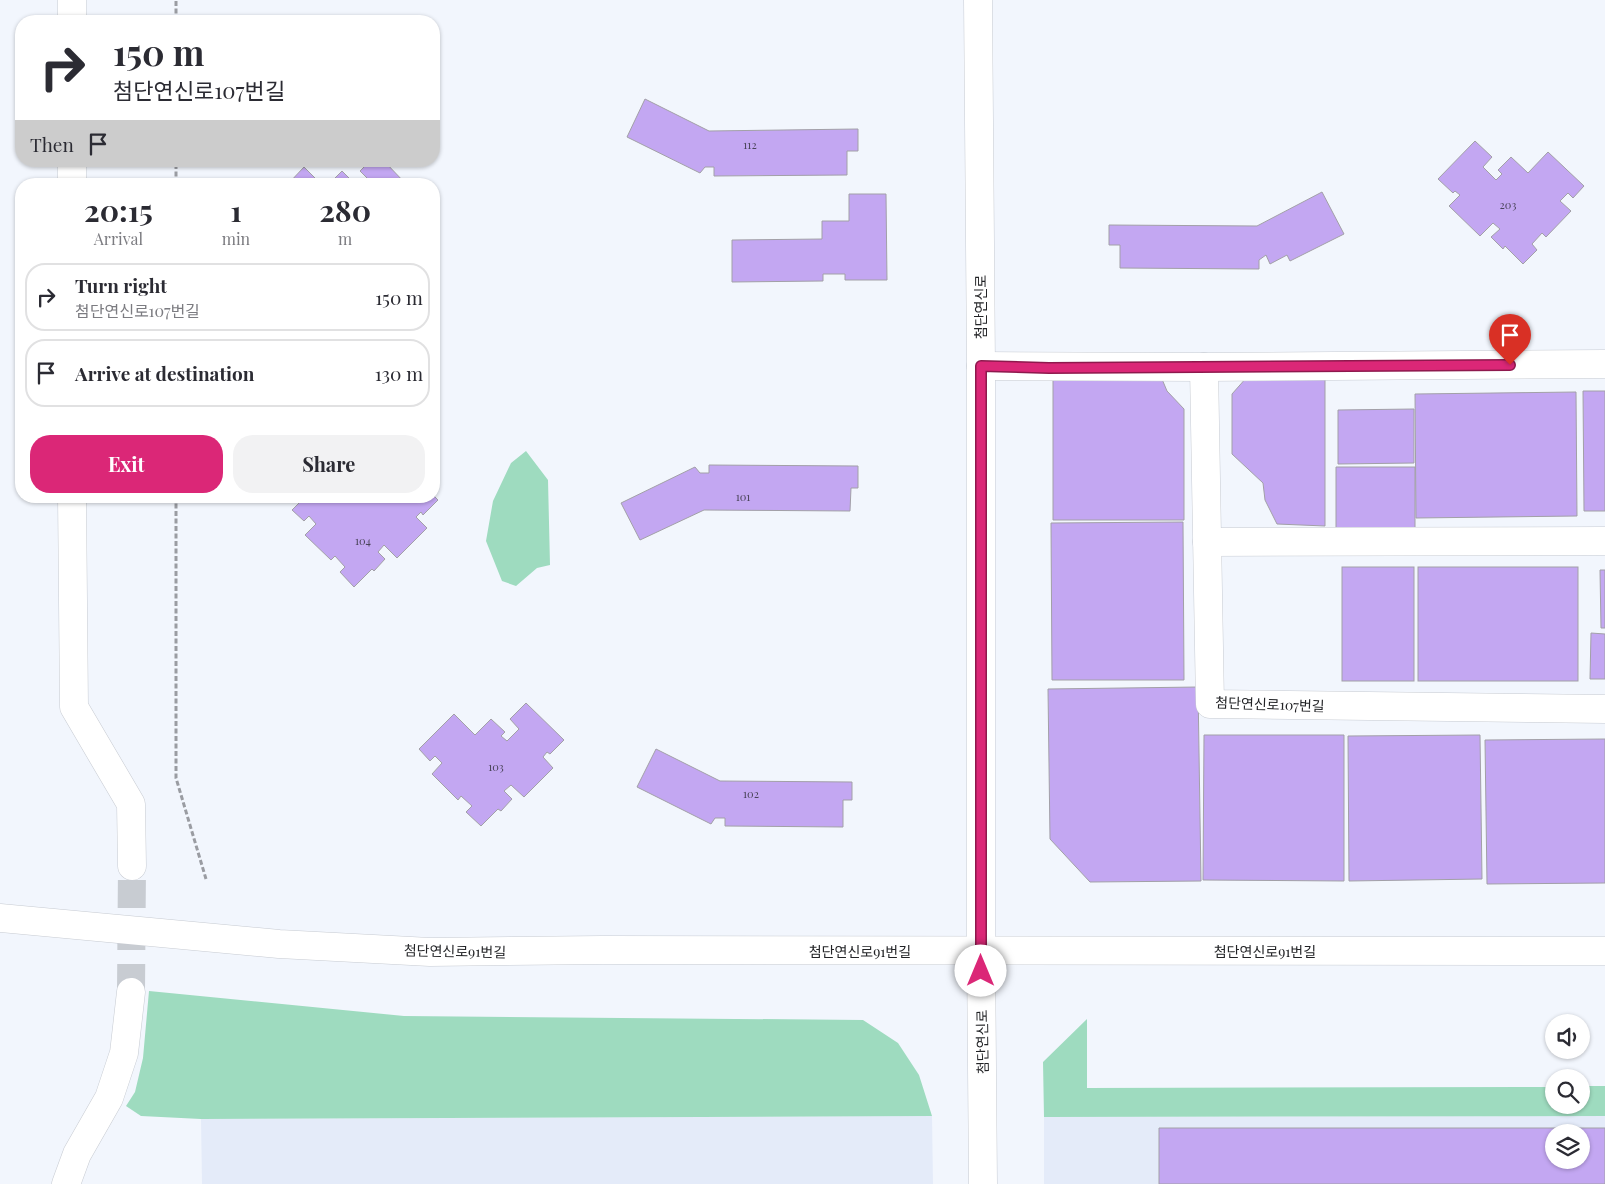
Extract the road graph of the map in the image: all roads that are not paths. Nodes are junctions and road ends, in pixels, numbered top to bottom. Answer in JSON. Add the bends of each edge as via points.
{"nodes":[{"id":1,"x":72,"y":0,"type":"edge"},
{"id":2,"x":978,"y":0,"type":"edge"},
{"id":3,"x":72,"y":15,"type":"edge"},
{"id":4,"x":1605,"y":364,"type":"edge"},
{"id":5,"x":981,"y":366,"type":"junction"},
{"id":6,"x":1204,"y":367,"type":"junction"},
{"id":7,"x":72,"y":503,"type":"edge"},
{"id":8,"x":1605,"y":541,"type":"edge"},
{"id":9,"x":1208,"y":542,"type":"junction"},
{"id":10,"x":1605,"y":709,"type":"edge"},
{"id":11,"x":132,"y":866,"type":"tunnel mouth"},
{"id":12,"x":0,"y":918,"type":"edge"},
{"id":13,"x":981,"y":951,"type":"junction"},
{"id":14,"x":1605,"y":951,"type":"edge"},
{"id":15,"x":131,"y":992,"type":"tunnel mouth"},
{"id":16,"x":66,"y":1184,"type":"edge"},
{"id":17,"x":983,"y":1184,"type":"edge"}],
"edges":[{"from":1,"to":3,"type":"street"},
{"from":2,"to":5,"type":"street","name":"첨단연신로"},
{"from":4,"to":6,"type":"street"},
{"from":5,"to":6,"type":"street"},
{"from":5,"to":13,"type":"street","name":"첨단연신로"},
{"from":6,"to":9,"type":"street","name":"첨단연신로107번길"},
{"from":7,"to":11,"type":"street","via":[[74,707],[131,804]]},
{"from":8,"to":9,"type":"street"},
{"from":9,"to":10,"type":"street","name":"첨단연신로107번길","via":[[1210,704]]},
{"from":12,"to":13,"type":"street","name":"첨단연신로91번길","via":[[279,944],[430,952]]},
{"from":13,"to":14,"type":"street","name":"첨단연신로91번길"},
{"from":13,"to":17,"type":"street","name":"첨단연신로"},
{"from":15,"to":16,"type":"street","via":[[124,1053],[109,1098],[77,1154]]}]}
